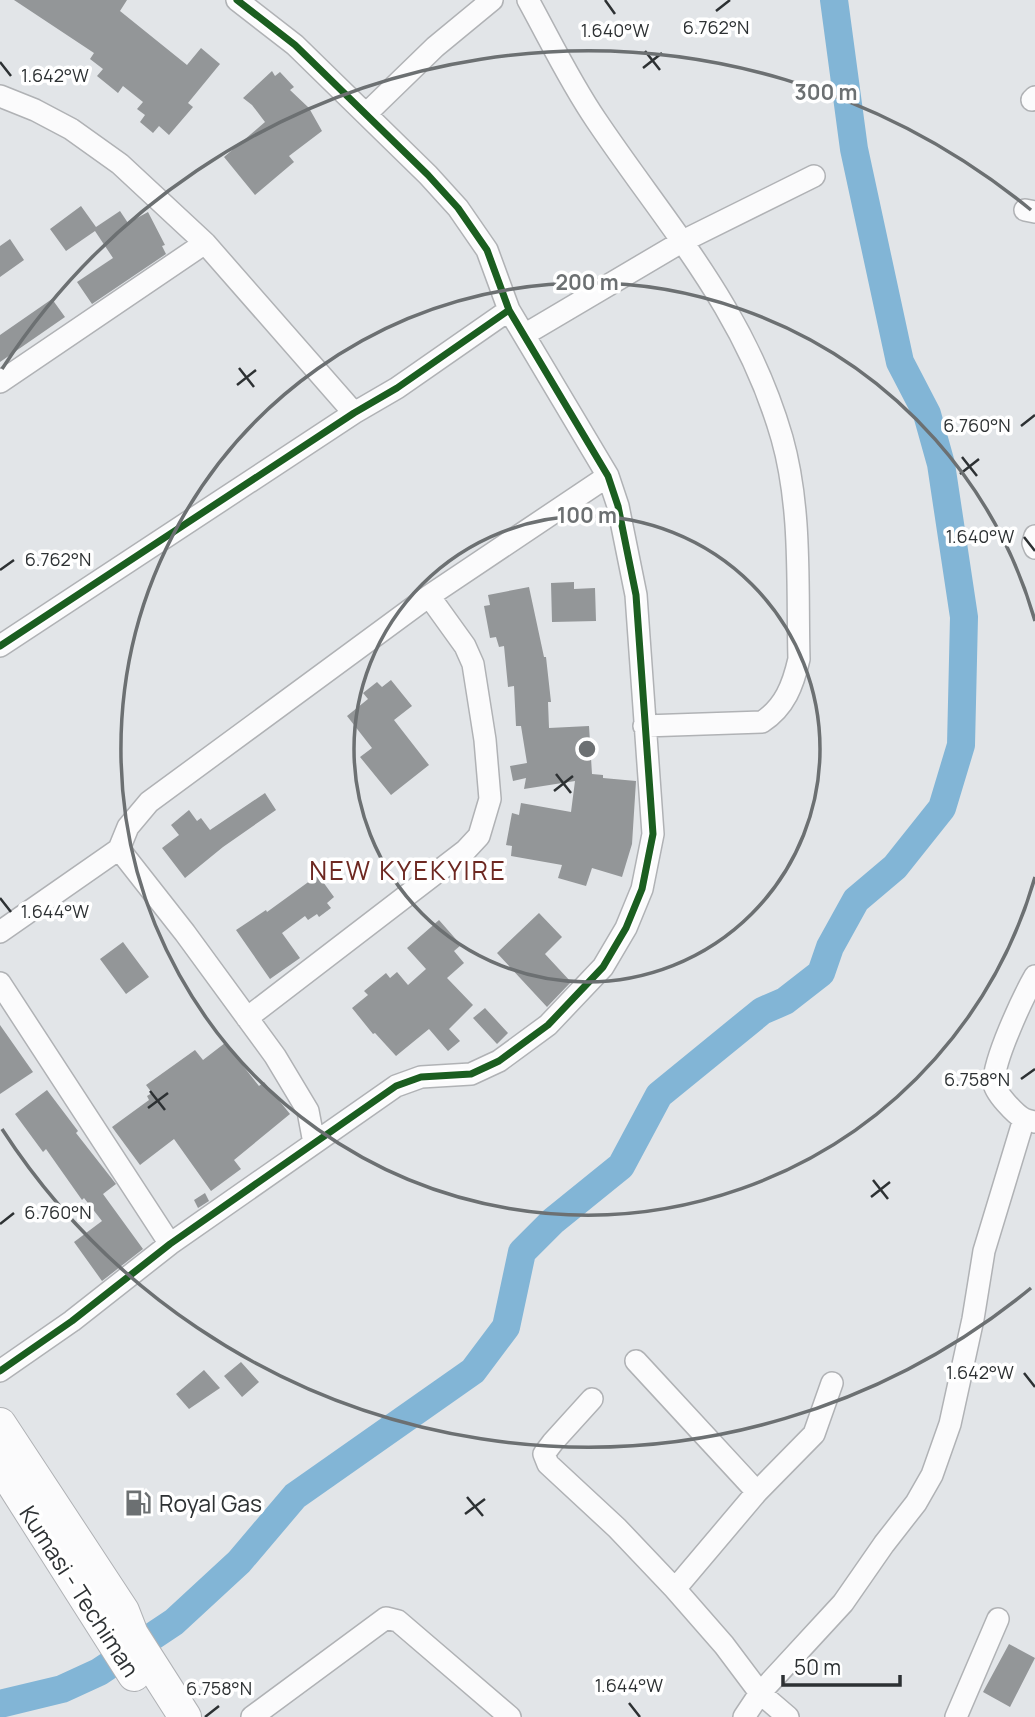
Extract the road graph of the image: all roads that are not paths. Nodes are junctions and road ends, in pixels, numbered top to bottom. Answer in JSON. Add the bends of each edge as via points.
{"nodes":[{"id":1,"x":237,"y":0,"type":"edge"},
{"id":2,"x":492,"y":0,"type":"edge"},
{"id":3,"x":528,"y":0,"type":"edge"},
{"id":4,"x":0,"y":96,"type":"edge"},
{"id":5,"x":366,"y":114,"type":"junction"},
{"id":6,"x":814,"y":176,"type":"dead end"},
{"id":7,"x":683,"y":241,"type":"junction"},
{"id":8,"x":205,"y":243,"type":"junction"},
{"id":9,"x":509,"y":310,"type":"junction"},
{"id":10,"x":524,"y":335,"type":"junction"},
{"id":11,"x":0,"y":382,"type":"edge"},
{"id":12,"x":354,"y":413,"type":"junction"},
{"id":13,"x":608,"y":476,"type":"junction"},
{"id":14,"x":1035,"y":536,"type":"edge"},
{"id":15,"x":1035,"y":548,"type":"edge"},
{"id":16,"x":429,"y":596,"type":"junction"},
{"id":17,"x":0,"y":646,"type":"edge"},
{"id":18,"x":644,"y":726,"type":"junction"},
{"id":19,"x":119,"y":849,"type":"junction"},
{"id":20,"x":0,"y":932,"type":"edge"},
{"id":21,"x":1035,"y":976,"type":"edge"},
{"id":22,"x":0,"y":984,"type":"edge"},
{"id":23,"x":247,"y":1018,"type":"junction"},
{"id":24,"x":1030,"y":1121,"type":"edge"},
{"id":25,"x":314,"y":1143,"type":"junction"},
{"id":26,"x":170,"y":1244,"type":"junction"},
{"id":27,"x":636,"y":1362,"type":"dead end"},
{"id":28,"x":0,"y":1371,"type":"edge"},
{"id":29,"x":832,"y":1383,"type":"dead end"},
{"id":30,"x":592,"y":1399,"type":"dead end"},
{"id":31,"x":4,"y":1449,"type":"edge"},
{"id":32,"x":757,"y":1492,"type":"junction"},
{"id":33,"x":675,"y":1589,"type":"junction"},
{"id":34,"x":998,"y":1619,"type":"dead end"},
{"id":35,"x":128,"y":1648,"type":"junction"},
{"id":36,"x":760,"y":1693,"type":"junction"},
{"id":37,"x":162,"y":1717,"type":"edge"},
{"id":38,"x":185,"y":1717,"type":"edge"},
{"id":39,"x":252,"y":1717,"type":"edge"},
{"id":40,"x":510,"y":1717,"type":"edge"},
{"id":41,"x":744,"y":1717,"type":"edge"},
{"id":42,"x":788,"y":1717,"type":"edge"},
{"id":43,"x":956,"y":1717,"type":"edge"}],
"edges":[{"from":1,"to":5,"type":"street","via":[[295,45]]},
{"from":2,"to":5,"type":"street"},
{"from":3,"to":7,"type":"street","via":[[594,118]]},
{"from":4,"to":8,"type":"street","via":[[71,129],[120,164]]},
{"from":5,"to":9,"type":"street","via":[[458,208],[487,250]]},
{"from":6,"to":7,"type":"street"},
{"from":7,"to":10,"type":"street"},
{"from":7,"to":18,"type":"street","via":[[744,338],[782,439],[794,498],[799,659],[785,699],[762,722]]},
{"from":8,"to":11,"type":"street"},
{"from":8,"to":12,"type":"street"},
{"from":9,"to":10,"type":"street"},
{"from":9,"to":12,"type":"street"},
{"from":10,"to":13,"type":"street"},
{"from":12,"to":17,"type":"street"},
{"from":13,"to":16,"type":"street"},
{"from":13,"to":18,"type":"street","via":[[636,595]]},
{"from":14,"to":15,"type":"street"},
{"from":16,"to":19,"type":"street","via":[[149,802],[128,827]]},
{"from":16,"to":23,"type":"street","via":[[473,664],[490,799],[479,836]]},
{"from":18,"to":25,"type":"street","via":[[653,834],[649,863],[626,928],[603,967],[548,1025],[499,1061],[471,1074],[421,1077],[396,1086]]},
{"from":19,"to":20,"type":"street"},
{"from":19,"to":23,"type":"street"},
{"from":21,"to":24,"type":"street","via":[[1021,1001],[994,1085],[1000,1096]]},
{"from":22,"to":26,"type":"street"},
{"from":23,"to":25,"type":"street","via":[[308,1111]]},
{"from":24,"to":36,"type":"street","via":[[984,1251],[950,1424],[932,1475],[843,1603]]},
{"from":25,"to":26,"type":"street"},
{"from":26,"to":28,"type":"street"},
{"from":27,"to":32,"type":"street"},
{"from":29,"to":32,"type":"street","via":[[814,1434]]},
{"from":30,"to":33,"type":"street","via":[[552,1442],[544,1454],[548,1464]]},
{"from":31,"to":35,"type":"highway","name":"Kumasi - Techiman"},
{"from":32,"to":33,"type":"street"},
{"from":33,"to":36,"type":"street"},
{"from":34,"to":43,"type":"street"},
{"from":35,"to":37,"type":"highway","name":"Kumasi - Techiman"},
{"from":35,"to":38,"type":"highway"},
{"from":36,"to":41,"type":"street"},
{"from":36,"to":42,"type":"street"},
{"from":39,"to":40,"type":"street","via":[[378,1623],[392,1618]]}]}
